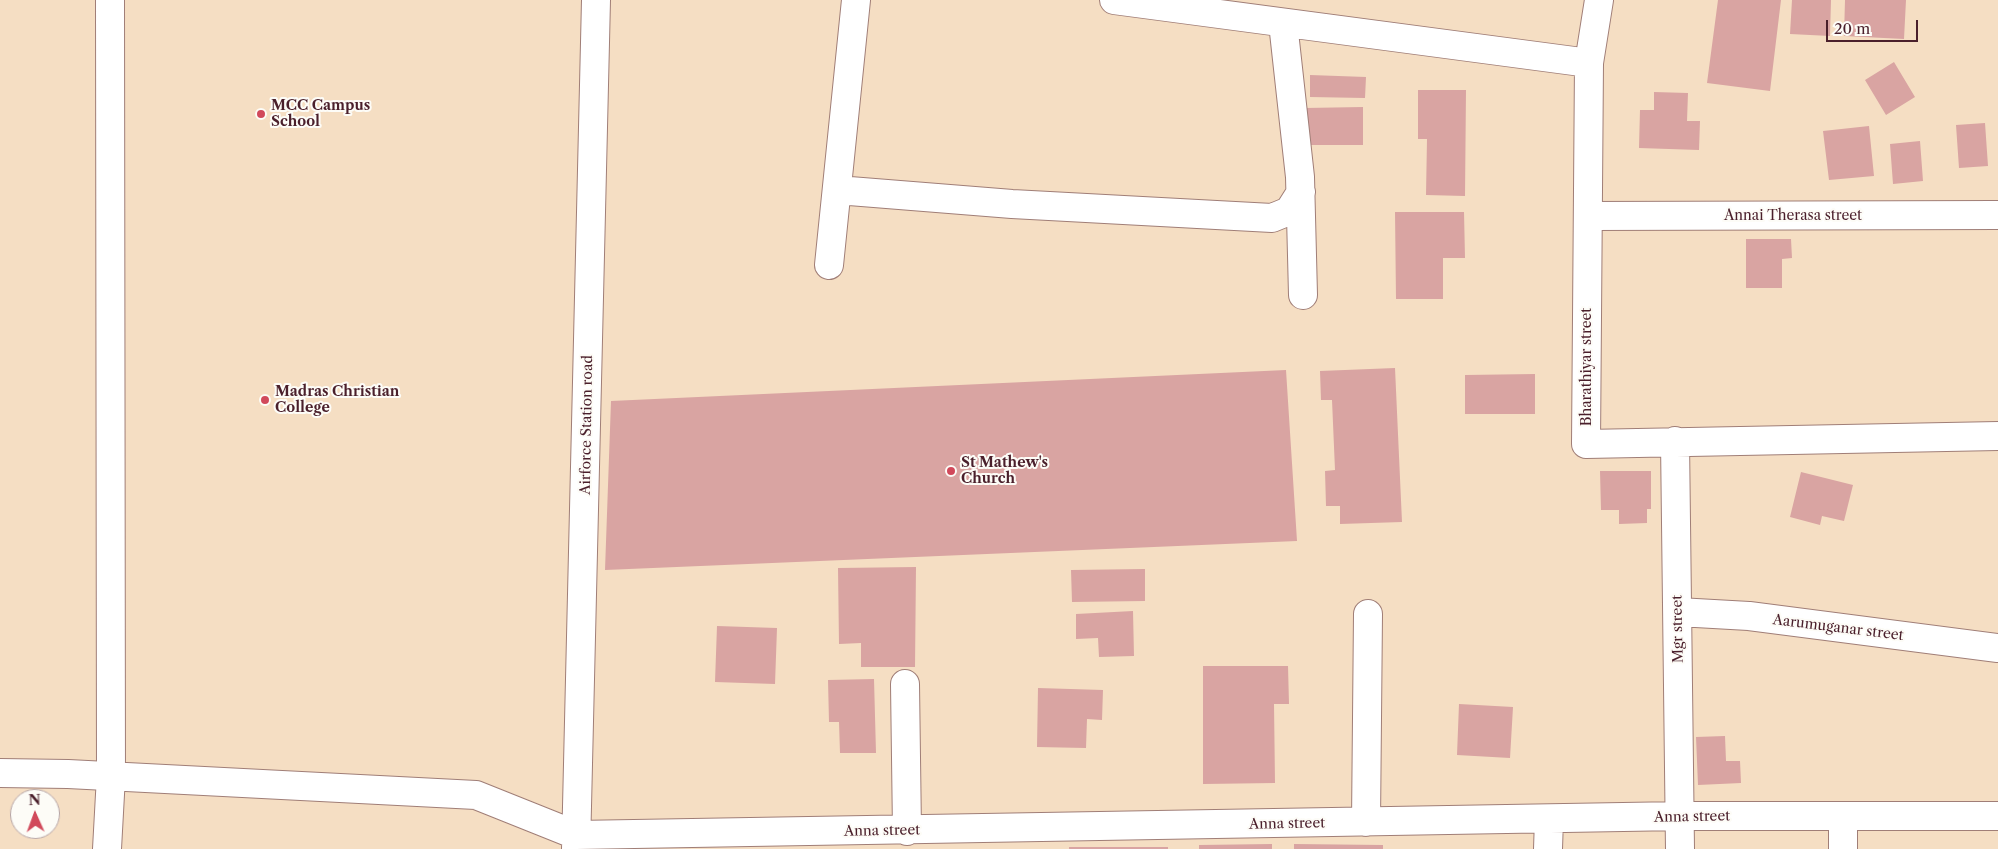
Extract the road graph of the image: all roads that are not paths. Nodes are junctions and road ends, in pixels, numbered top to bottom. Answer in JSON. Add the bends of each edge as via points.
{"nodes":[{"id":1,"x":110,"y":0,"type":"edge"},
{"id":2,"x":596,"y":0,"type":"edge"},
{"id":3,"x":856,"y":0,"type":"edge"},
{"id":4,"x":1114,"y":0,"type":"edge"},
{"id":5,"x":1599,"y":0,"type":"edge"},
{"id":6,"x":1283,"y":23,"type":"junction"},
{"id":7,"x":1589,"y":63,"type":"junction"},
{"id":8,"x":837,"y":190,"type":"junction"},
{"id":9,"x":1301,"y":192,"type":"junction"},
{"id":10,"x":1588,"y":216,"type":"junction"},
{"id":11,"x":1998,"y":216,"type":"edge"},
{"id":12,"x":829,"y":265,"type":"dead end"},
{"id":13,"x":1303,"y":295,"type":"dead end"},
{"id":14,"x":1998,"y":436,"type":"edge"},
{"id":15,"x":1675,"y":441,"type":"junction"},
{"id":16,"x":1678,"y":612,"type":"junction"},
{"id":17,"x":1368,"y":614,"type":"dead end"},
{"id":18,"x":1998,"y":648,"type":"edge"},
{"id":19,"x":905,"y":684,"type":"dead end"},
{"id":20,"x":0,"y":773,"type":"edge"},
{"id":21,"x":111,"y":776,"type":"junction"},
{"id":22,"x":1681,"y":816,"type":"junction"},
{"id":23,"x":1843,"y":816,"type":"junction"},
{"id":24,"x":1998,"y":816,"type":"edge"},
{"id":25,"x":1549,"y":819,"type":"junction"},
{"id":26,"x":1366,"y":822,"type":"junction"},
{"id":27,"x":907,"y":831,"type":"junction"},
{"id":28,"x":1036,"y":839,"type":"edge"},
{"id":29,"x":576,"y":842,"type":"edge"},
{"id":30,"x":107,"y":849,"type":"edge"},
{"id":31,"x":1548,"y":849,"type":"edge"},
{"id":32,"x":1680,"y":849,"type":"edge"},
{"id":33,"x":1842,"y":849,"type":"edge"}],
"edges":[{"from":1,"to":21,"type":"street"},
{"from":2,"to":29,"type":"street","name":"Airforce Station road"},
{"from":3,"to":8,"type":"street"},
{"from":4,"to":6,"type":"street"},
{"from":5,"to":7,"type":"street","name":"Bharathiyar street"},
{"from":6,"to":7,"type":"street"},
{"from":6,"to":9,"type":"street"},
{"from":7,"to":10,"type":"street","name":"Bharathiyar street"},
{"from":8,"to":9,"type":"street","via":[[1012,204],[1272,218],[1289,210]]},
{"from":8,"to":12,"type":"street"},
{"from":9,"to":13,"type":"street"},
{"from":10,"to":11,"type":"street","name":"Annai Therasa street"},
{"from":10,"to":15,"type":"street","name":"Bharathiyar street","via":[[1586,444]]},
{"from":14,"to":15,"type":"street","name":"Bharathiyar street"},
{"from":15,"to":16,"type":"street","name":"Mgr street"},
{"from":16,"to":18,"type":"street","name":"Aarumuganar street","via":[[1748,616]]},
{"from":16,"to":22,"type":"street","name":"Mgr street"},
{"from":17,"to":26,"type":"street"},
{"from":19,"to":27,"type":"street"},
{"from":20,"to":21,"type":"street"},
{"from":21,"to":29,"type":"street","via":[[476,795]]},
{"from":21,"to":30,"type":"street"},
{"from":22,"to":23,"type":"street","name":"Anna street"},
{"from":22,"to":25,"type":"street","name":"Anna street"},
{"from":22,"to":32,"type":"street","name":"Mgr street"},
{"from":23,"to":24,"type":"street","name":"Anna street"},
{"from":23,"to":33,"type":"street"},
{"from":25,"to":26,"type":"street","name":"Anna street"},
{"from":25,"to":31,"type":"street"},
{"from":26,"to":28,"type":"street","name":"Anna street"},
{"from":27,"to":28,"type":"street","name":"Anna street"},
{"from":27,"to":29,"type":"street","name":"Anna street"}]}
